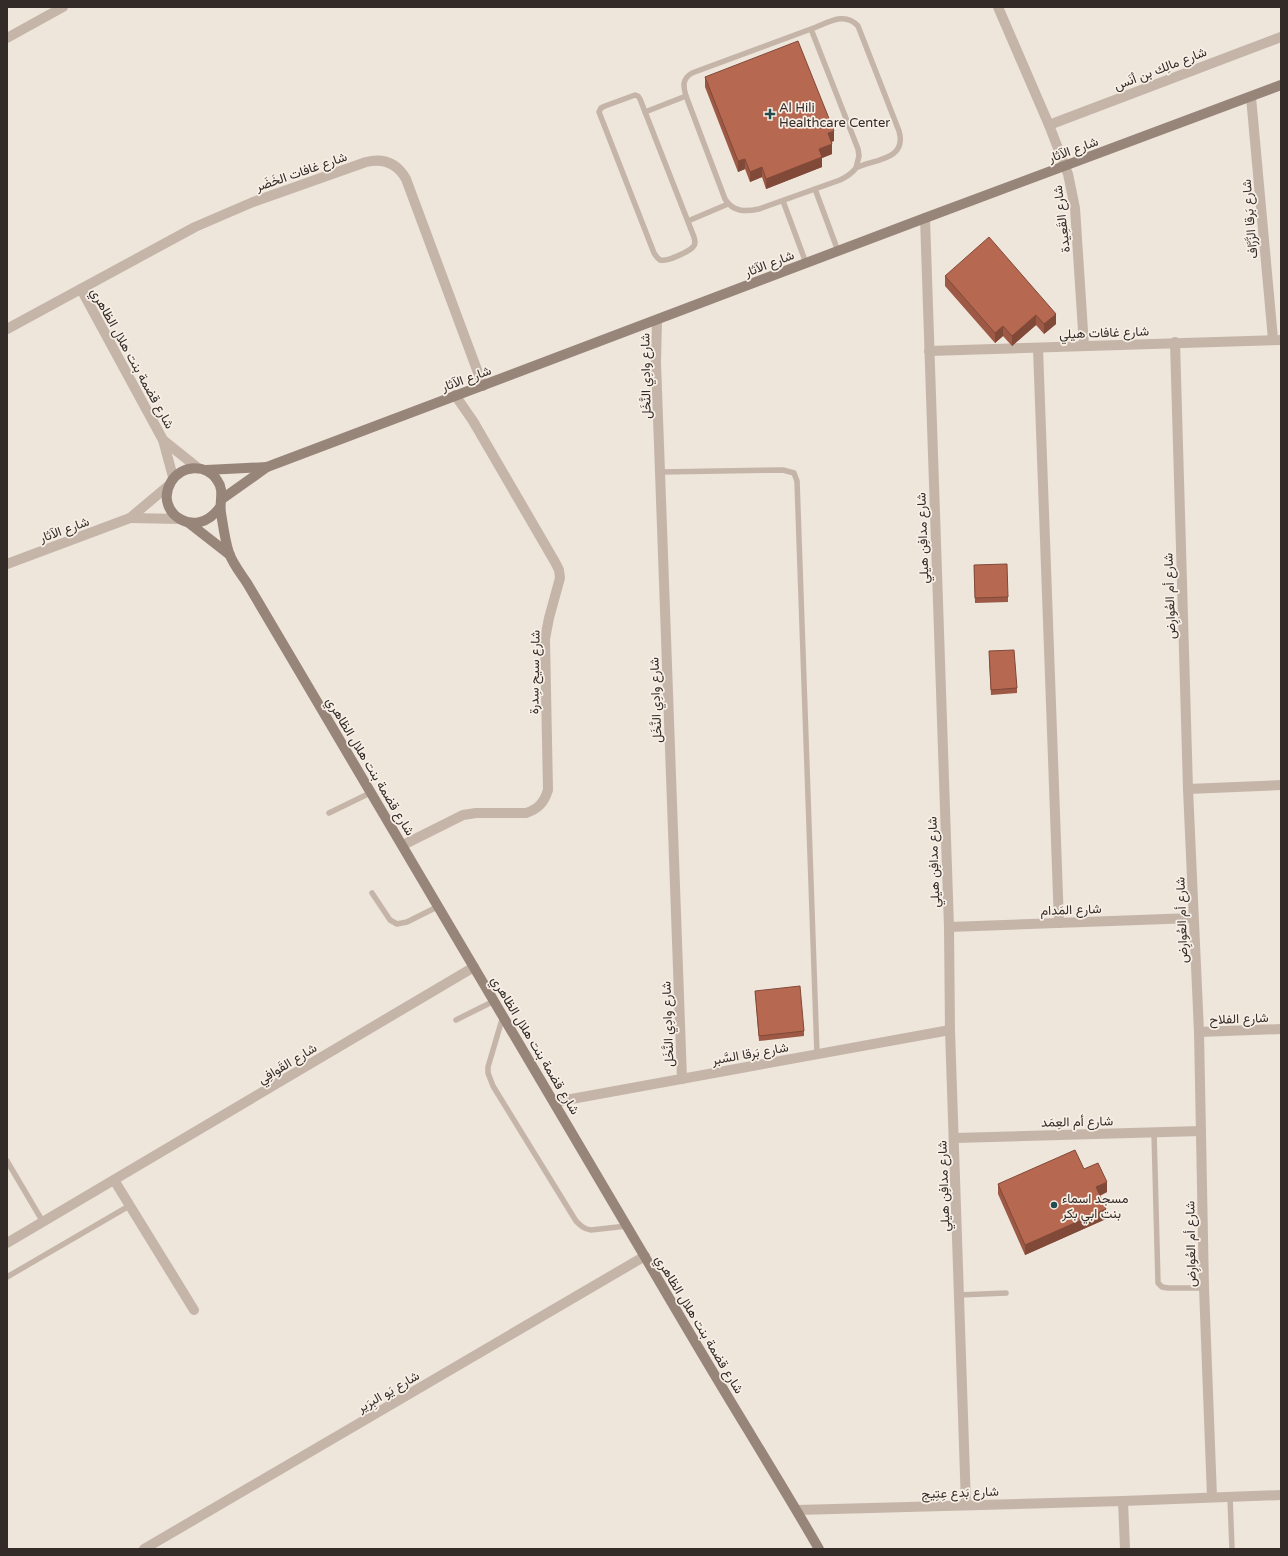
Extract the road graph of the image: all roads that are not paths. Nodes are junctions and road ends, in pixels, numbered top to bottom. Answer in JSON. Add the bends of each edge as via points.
{"nodes":[{"id":1,"x":63,"y":7,"type":"edge"},
{"id":2,"x":998,"y":7,"type":"edge"},
{"id":3,"x":811,"y":29,"type":"junction"},
{"id":4,"x":1281,"y":36,"type":"edge"},
{"id":5,"x":7,"y":38,"type":"edge"},
{"id":6,"x":1281,"y":85,"type":"edge"},
{"id":7,"x":686,"y":96,"type":"junction"},
{"id":8,"x":1251,"y":97,"type":"junction"},
{"id":9,"x":645,"y":112,"type":"junction"},
{"id":10,"x":1049,"y":125,"type":"junction"},
{"id":11,"x":1066,"y":166,"type":"junction"},
{"id":12,"x":856,"y":168,"type":"junction"},
{"id":13,"x":816,"y":189,"type":"junction"},
{"id":14,"x":783,"y":201,"type":"junction"},
{"id":15,"x":728,"y":204,"type":"junction"},
{"id":16,"x":925,"y":218,"type":"junction"},
{"id":17,"x":688,"y":222,"type":"junction"},
{"id":18,"x":838,"y":251,"type":"junction"},
{"id":19,"x":806,"y":263,"type":"junction"},
{"id":20,"x":81,"y":289,"type":"junction"},
{"id":21,"x":657,"y":320,"type":"junction"},
{"id":22,"x":7,"y":329,"type":"edge"},
{"id":23,"x":1277,"y":339,"type":"edge"},
{"id":24,"x":1175,"y":342,"type":"junction"},
{"id":25,"x":1084,"y":346,"type":"junction"},
{"id":26,"x":1038,"y":348,"type":"junction"},
{"id":27,"x":929,"y":351,"type":"junction"},
{"id":28,"x":482,"y":386,"type":"junction"},
{"id":29,"x":455,"y":396,"type":"junction"},
{"id":30,"x":163,"y":440,"type":"junction"},
{"id":31,"x":267,"y":467,"type":"junction"},
{"id":32,"x":202,"y":469,"type":"junction"},
{"id":33,"x":660,"y":472,"type":"junction"},
{"id":34,"x":171,"y":482,"type":"junction"},
{"id":35,"x":221,"y":503,"type":"junction"},
{"id":36,"x":130,"y":518,"type":"junction"},
{"id":37,"x":185,"y":521,"type":"junction"},
{"id":38,"x":230,"y":555,"type":"junction"},
{"id":39,"x":7,"y":564,"type":"edge"},
{"id":40,"x":1281,"y":785,"type":"edge"},
{"id":41,"x":1188,"y":789,"type":"junction"},
{"id":42,"x":372,"y":792,"type":"junction"},
{"id":43,"x":329,"y":813,"type":"dead end"},
{"id":44,"x":403,"y":845,"type":"junction"},
{"id":45,"x":372,"y":893,"type":"dead end"},
{"id":46,"x":439,"y":906,"type":"junction"},
{"id":47,"x":1194,"y":918,"type":"junction"},
{"id":48,"x":1059,"y":923,"type":"junction"},
{"id":49,"x":949,"y":927,"type":"junction"},
{"id":50,"x":474,"y":967,"type":"junction"},
{"id":51,"x":494,"y":1001,"type":"junction"},
{"id":52,"x":504,"y":1016,"type":"junction"},
{"id":53,"x":456,"y":1020,"type":"dead end"},
{"id":54,"x":1281,"y":1029,"type":"edge"},
{"id":55,"x":950,"y":1030,"type":"junction"},
{"id":56,"x":1199,"y":1032,"type":"junction"},
{"id":57,"x":817,"y":1054,"type":"junction"},
{"id":58,"x":682,"y":1079,"type":"junction"},
{"id":59,"x":555,"y":1102,"type":"junction"},
{"id":60,"x":1201,"y":1131,"type":"junction"},
{"id":61,"x":1154,"y":1132,"type":"junction"},
{"id":62,"x":955,"y":1138,"type":"junction"},
{"id":63,"x":7,"y":1161,"type":"edge"},
{"id":64,"x":114,"y":1180,"type":"junction"},
{"id":65,"x":129,"y":1206,"type":"junction"},
{"id":66,"x":43,"y":1222,"type":"junction"},
{"id":67,"x":627,"y":1226,"type":"junction"},
{"id":68,"x":7,"y":1243,"type":"edge"},
{"id":69,"x":645,"y":1256,"type":"junction"},
{"id":70,"x":7,"y":1277,"type":"edge"},
{"id":71,"x":1204,"y":1288,"type":"junction"},
{"id":72,"x":1006,"y":1294,"type":"dead end"},
{"id":73,"x":959,"y":1295,"type":"junction"},
{"id":74,"x":194,"y":1310,"type":"dead end"},
{"id":75,"x":1281,"y":1495,"type":"edge"},
{"id":76,"x":1230,"y":1496,"type":"junction"},
{"id":77,"x":1212,"y":1497,"type":"junction"},
{"id":78,"x":1123,"y":1501,"type":"junction"},
{"id":79,"x":966,"y":1505,"type":"junction"},
{"id":80,"x":797,"y":1510,"type":"junction"},
{"id":81,"x":144,"y":1549,"type":"edge"},
{"id":82,"x":819,"y":1549,"type":"edge"},
{"id":83,"x":1125,"y":1549,"type":"edge"},
{"id":84,"x":1232,"y":1549,"type":"edge"}],
"edges":[{"from":1,"to":5,"type":"street"},
{"from":2,"to":10,"type":"street","name":"شارع القَعِيدة"},
{"from":3,"to":7,"type":"lane","via":[[686,76]]},
{"from":3,"to":12,"type":"lane","via":[[858,149]]},
{"from":3,"to":12,"type":"lane","via":[[845,18],[853,20],[858,26],[902,139],[896,152]]},
{"from":4,"to":10,"type":"street","name":"شارع مالِك بن أنَس"},
{"from":6,"to":8,"type":"street","name":"شارع الآثار"},
{"from":7,"to":9,"type":"lane"},
{"from":7,"to":15,"type":"lane"},
{"from":8,"to":11,"type":"street","name":"شارع الآثار"},
{"from":8,"to":23,"type":"street","name":"شارع بَرقا الزَّرَّاف"},
{"from":9,"to":17,"type":"lane"},
{"from":9,"to":17,"type":"lane","via":[[638,96],[635,95],[605,106],[599,112],[657,258],[670,260],[693,246],[694,237]]},
{"from":10,"to":11,"type":"street","name":"شارع القَعِيدة"},
{"from":11,"to":16,"type":"street","name":"شارع الآثار"},
{"from":11,"to":25,"type":"street","name":"شارع القَعِيدة","via":[[1075,208]]},
{"from":12,"to":13,"type":"lane","via":[[840,180]]},
{"from":13,"to":14,"type":"lane"},
{"from":13,"to":18,"type":"lane"},
{"from":14,"to":15,"type":"lane","via":[[749,211],[740,211]]},
{"from":14,"to":19,"type":"lane"},
{"from":15,"to":17,"type":"lane"},
{"from":16,"to":18,"type":"street","name":"شارع الآثار"},
{"from":16,"to":27,"type":"street","name":"شارع مدافِن هيلي"},
{"from":18,"to":19,"type":"street","name":"شارع الآثار"},
{"from":19,"to":21,"type":"street","name":"شارع الآثار"},
{"from":20,"to":22,"type":"street","name":"شارع غافات الخَضَر"},
{"from":20,"to":28,"type":"street","name":"شارع غافات الخَضَر","via":[[177,236],[229,212],[372,160],[386,161],[398,168],[406,179]]},
{"from":20,"to":30,"type":"street","name":"شارع قضمة بنت هلال الظاهري"},
{"from":21,"to":28,"type":"street","name":"شارع الآثار"},
{"from":21,"to":33,"type":"street","name":"شارع وادِي النَّخَل"},
{"from":23,"to":24,"type":"street","name":"شارع غافات هيلي"},
{"from":24,"to":25,"type":"street","name":"شارع غافات هيلي"},
{"from":24,"to":41,"type":"street","name":"شارع أم العُوارِض"},
{"from":25,"to":26,"type":"street","name":"شارع غافات هيلي"},
{"from":26,"to":27,"type":"street","name":"شارع غافات هيلي"},
{"from":26,"to":48,"type":"street"},
{"from":27,"to":49,"type":"street","name":"شارع مدافِن هيلي"},
{"from":28,"to":29,"type":"street","name":"شارع الآثار"},
{"from":29,"to":31,"type":"street","name":"شارع الآثار"},
{"from":29,"to":44,"type":"street","name":"شارع سيح سِدرة","via":[[473,421],[559,570],[560,578],[548,618],[545,639],[548,790],[543,802],[534,810],[526,813],[463,815]]},
{"from":30,"to":32,"type":"street","name":"شارع قضمة بنت هلال الظاهري"},
{"from":30,"to":34,"type":"street","name":"شارع قضمة بنت هلال الظاهري"},
{"from":31,"to":32,"type":"street","name":"شارع الآثار"},
{"from":31,"to":35,"type":"street","name":"شارع الآثار"},
{"from":32,"to":34,"type":"street","via":[[189,468],[181,471]]},
{"from":32,"to":35,"type":"street","via":[[214,475],[219,482],[222,490]]},
{"from":33,"to":57,"type":"lane","via":[[783,470],[794,473],[797,481]]},
{"from":33,"to":58,"type":"street","name":"شارع وادِي النَّخَل"},
{"from":34,"to":36,"type":"street","name":"شارع الآثار"},
{"from":34,"to":37,"type":"street","via":[[167,495],[168,505],[173,513]]},
{"from":35,"to":37,"type":"street","via":[[215,515],[208,520],[199,523]]},
{"from":35,"to":38,"type":"street","name":"شارع قضمة بنت هلال الظاهري"},
{"from":36,"to":37,"type":"street","name":"شارع الآثار"},
{"from":36,"to":39,"type":"street","name":"شارع الآثار"},
{"from":37,"to":38,"type":"street","name":"شارع قضمة بنت هلال الظاهري"},
{"from":38,"to":42,"type":"street","name":"شارع قضمة بنت هلال الظاهري"},
{"from":40,"to":41,"type":"street"},
{"from":41,"to":47,"type":"street","name":"شارع أم العُوارِض"},
{"from":42,"to":43,"type":"lane"},
{"from":42,"to":44,"type":"street","name":"شارع قضمة بنت هلال الظاهري"},
{"from":44,"to":46,"type":"street","name":"شارع قضمة بنت هلال الظاهري"},
{"from":45,"to":46,"type":"lane","via":[[390,920],[397,924],[407,922]]},
{"from":46,"to":50,"type":"street","name":"شارع قضمة بنت هلال الظاهري"},
{"from":47,"to":48,"type":"street","name":"شارع المَدام"},
{"from":47,"to":56,"type":"street","name":"شارع أم العُوارِض"},
{"from":48,"to":49,"type":"street","name":"شارع المَدام"},
{"from":49,"to":55,"type":"street","name":"شارع مدافِن هيلي"},
{"from":50,"to":51,"type":"street","name":"شارع قضمة بنت هلال الظاهري"},
{"from":50,"to":64,"type":"street","name":"شارع القَوافِي"},
{"from":51,"to":52,"type":"street","name":"شارع قضمة بنت هلال الظاهري"},
{"from":51,"to":53,"type":"lane"},
{"from":52,"to":59,"type":"street","name":"شارع قضمة بنت هلال الظاهري"},
{"from":52,"to":67,"type":"lane","via":[[488,1067],[493,1086],[580,1226],[591,1230]]},
{"from":54,"to":56,"type":"street","name":"شارع الفلاح"},
{"from":55,"to":57,"type":"street","name":"شارع بَرقا السَّبر"},
{"from":55,"to":62,"type":"street","name":"شارع مدافِن هيلي"},
{"from":56,"to":60,"type":"street","name":"شارع أم العُوارِض"},
{"from":57,"to":58,"type":"street","name":"شارع بَرقا السَّبر"},
{"from":58,"to":59,"type":"street","name":"شارع بَرقا السَّبر"},
{"from":59,"to":67,"type":"street","name":"شارع قضمة بنت هلال الظاهري"},
{"from":60,"to":61,"type":"street","name":"شارع أم العِمَد"},
{"from":60,"to":71,"type":"street","name":"شارع أم العُوارِض"},
{"from":61,"to":62,"type":"street","name":"شارع أم العِمَد"},
{"from":61,"to":71,"type":"lane","via":[[1158,1283],[1168,1288]]},
{"from":62,"to":73,"type":"street","name":"شارع مدافِن هيلي"},
{"from":63,"to":66,"type":"lane"},
{"from":64,"to":65,"type":"street"},
{"from":64,"to":66,"type":"street","name":"شارع القَوافِي"},
{"from":65,"to":70,"type":"lane"},
{"from":65,"to":74,"type":"street"},
{"from":66,"to":68,"type":"street","name":"شارع القَوافِي"},
{"from":67,"to":69,"type":"street","name":"شارع قضمة بنت هلال الظاهري"},
{"from":69,"to":80,"type":"street","name":"شارع قضمة بنت هلال الظاهري"},
{"from":69,"to":81,"type":"street","name":"شارع يَو البِرَير"},
{"from":71,"to":77,"type":"street","name":"شارع أم العُوارِض"},
{"from":72,"to":73,"type":"lane"},
{"from":73,"to":79,"type":"street","name":"شارع مدافِن هيلي"},
{"from":75,"to":76,"type":"street","name":"شارع بَدع عِتِيج"},
{"from":76,"to":77,"type":"street","name":"شارع بَدع عِتِيج"},
{"from":76,"to":84,"type":"lane"},
{"from":77,"to":78,"type":"street","name":"شارع بَدع عِتِيج"},
{"from":78,"to":79,"type":"street","name":"شارع بَدع عِتِيج"},
{"from":78,"to":83,"type":"street"},
{"from":79,"to":80,"type":"street","name":"شارع بَدع عِتِيج"},
{"from":80,"to":82,"type":"street","name":"شارع قضمة بنت هلال الظاهري"}]}
